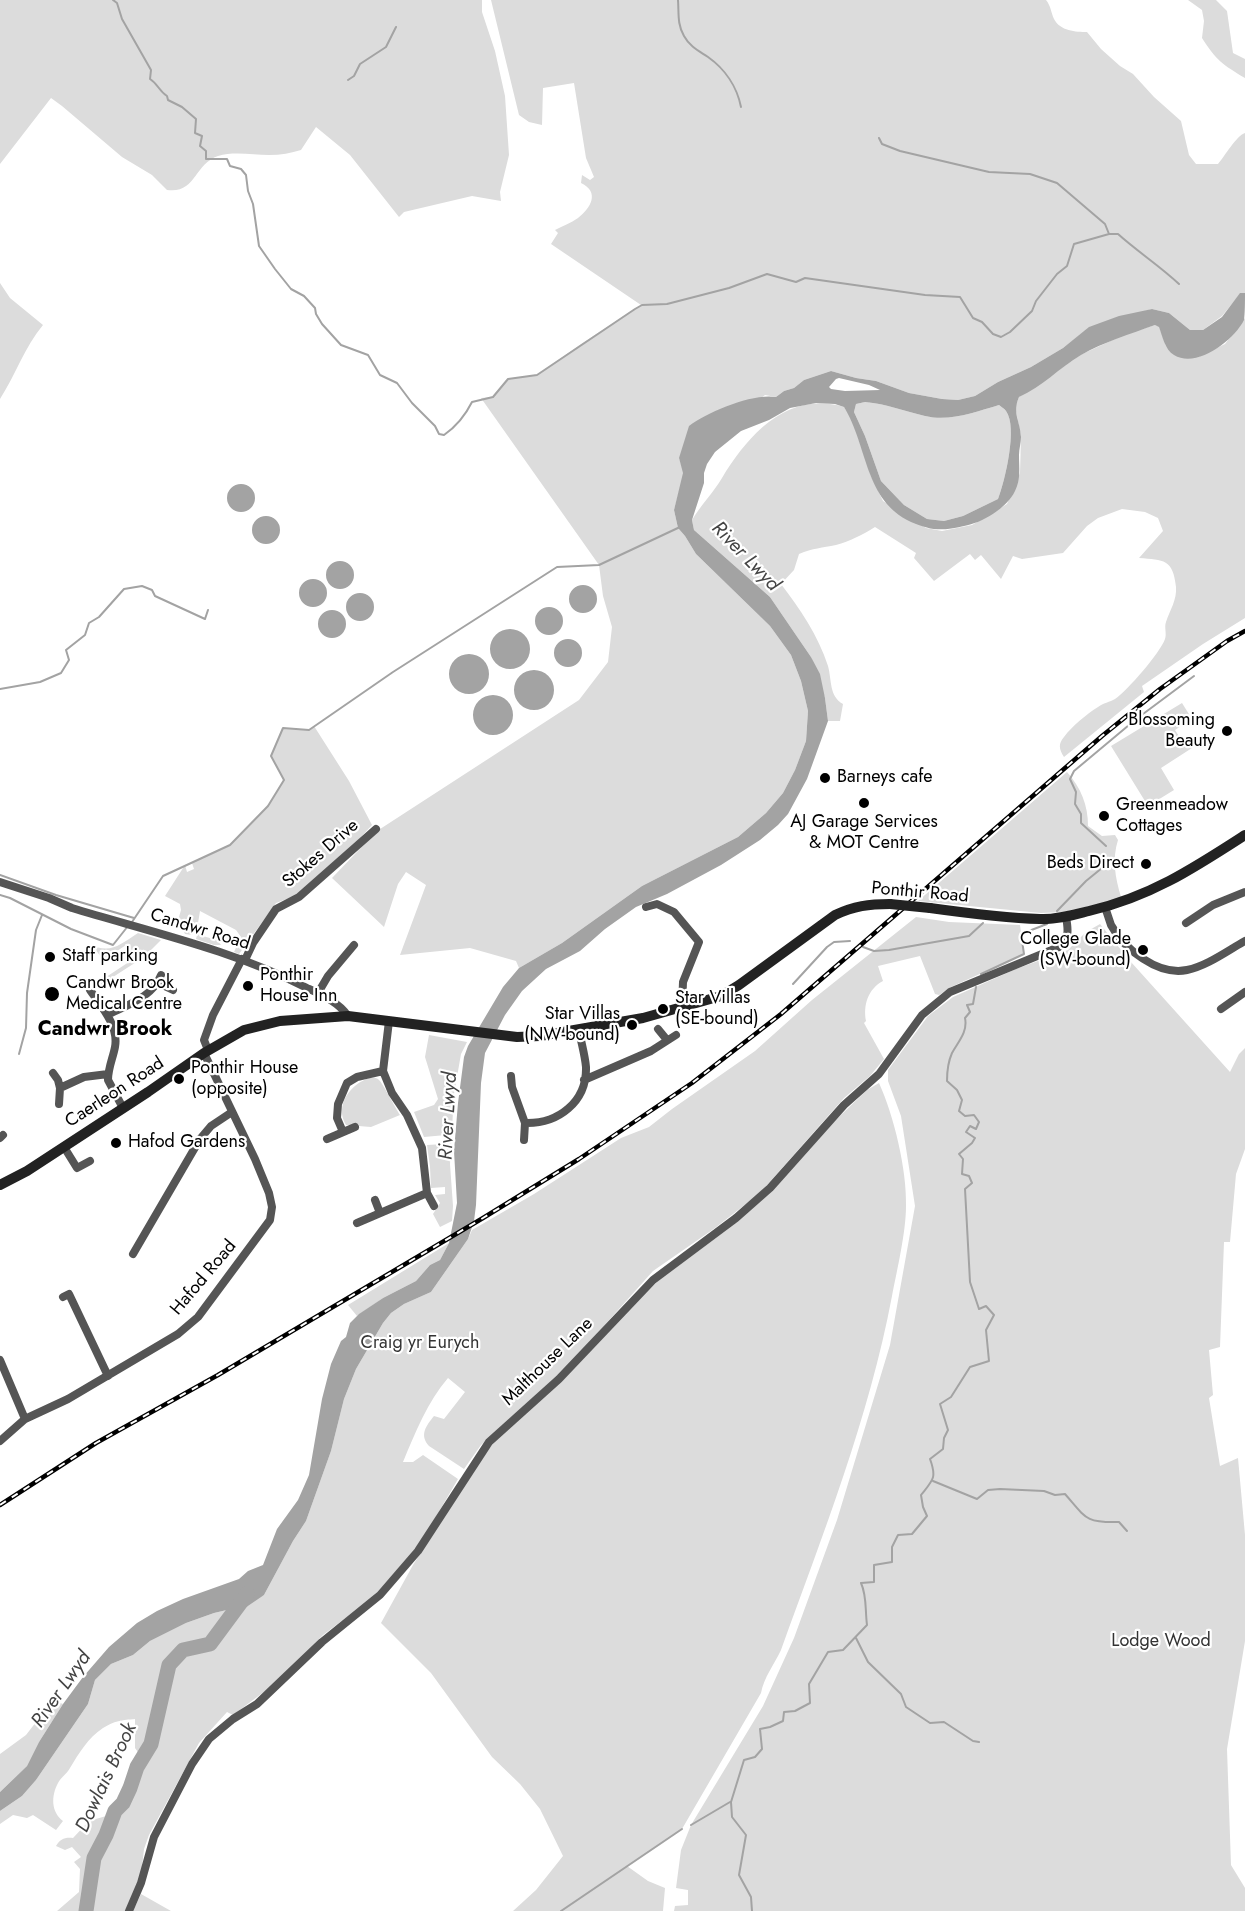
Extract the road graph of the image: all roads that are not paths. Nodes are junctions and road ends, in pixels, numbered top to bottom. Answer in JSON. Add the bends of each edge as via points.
{"nodes":[{"id":1,"x":375,"y":829,"type":"dead end"},
{"id":2,"x":1245,"y":835,"type":"edge"},
{"id":3,"x":0,"y":882,"type":"edge"},
{"id":4,"x":1245,"y":892,"type":"edge"},
{"id":5,"x":646,"y":907,"type":"dead end"},
{"id":6,"x":1105,"y":907,"type":"junction"},
{"id":7,"x":1066,"y":917,"type":"junction"},
{"id":8,"x":1185,"y":923,"type":"dead end"},
{"id":9,"x":1245,"y":941,"type":"edge"},
{"id":10,"x":354,"y":945,"type":"dead end"},
{"id":11,"x":244,"y":959,"type":"junction"},
{"id":12,"x":90,"y":990,"type":"dead end"},
{"id":13,"x":173,"y":990,"type":"dead end"},
{"id":14,"x":1245,"y":992,"type":"edge"},
{"id":15,"x":318,"y":993,"type":"junction"},
{"id":16,"x":682,"y":1008,"type":"junction"},
{"id":17,"x":1221,"y":1009,"type":"dead end"},
{"id":18,"x":107,"y":1015,"type":"junction"},
{"id":19,"x":348,"y":1016,"type":"junction"},
{"id":20,"x":389,"y":1021,"type":"junction"},
{"id":21,"x":658,"y":1029,"type":"dead end"},
{"id":22,"x":579,"y":1030,"type":"junction"},
{"id":23,"x":497,"y":1034,"type":"joint"},
{"id":24,"x":676,"y":1035,"type":"dead end"},
{"id":25,"x":667,"y":1040,"type":"junction"},
{"id":26,"x":206,"y":1052,"type":"junction"},
{"id":27,"x":383,"y":1071,"type":"junction"},
{"id":28,"x":53,"y":1072,"type":"dead end"},
{"id":29,"x":108,"y":1074,"type":"junction"},
{"id":30,"x":511,"y":1077,"type":"dead end"},
{"id":31,"x":584,"y":1080,"type":"junction"},
{"id":32,"x":60,"y":1088,"type":"junction"},
{"id":33,"x":502,"y":1089,"type":"dead end"},
{"id":34,"x":513,"y":1089,"type":"junction"},
{"id":35,"x":59,"y":1104,"type":"dead end"},
{"id":36,"x":123,"y":1108,"type":"junction"},
{"id":37,"x":232,"y":1112,"type":"junction"},
{"id":38,"x":525,"y":1123,"type":"junction"},
{"id":39,"x":355,"y":1127,"type":"dead end"},
{"id":40,"x":343,"y":1132,"type":"junction"},
{"id":41,"x":327,"y":1139,"type":"dead end"},
{"id":42,"x":524,"y":1140,"type":"dead end"},
{"id":43,"x":64,"y":1147,"type":"junction"},
{"id":44,"x":90,"y":1161,"type":"dead end"},
{"id":45,"x":0,"y":1185,"type":"edge"},
{"id":46,"x":427,"y":1193,"type":"junction"},
{"id":47,"x":375,"y":1200,"type":"dead end"},
{"id":48,"x":434,"y":1206,"type":"dead end"},
{"id":49,"x":380,"y":1213,"type":"junction"},
{"id":50,"x":357,"y":1223,"type":"dead end"},
{"id":51,"x":134,"y":1254,"type":"dead end"},
{"id":52,"x":63,"y":1297,"type":"dead end"},
{"id":53,"x":0,"y":1360,"type":"edge"},
{"id":54,"x":108,"y":1376,"type":"junction"},
{"id":55,"x":25,"y":1419,"type":"junction"},
{"id":56,"x":0,"y":1441,"type":"edge"},
{"id":57,"x":129,"y":1911,"type":"edge"}],
"edges":[{"from":1,"to":11,"type":"street","name":"Stokes Drive","via":[[299,897],[276,909]]},
{"from":2,"to":6,"type":"main road","name":"Ponthir Road","via":[[1153,890]]},
{"from":3,"to":11,"type":"street","name":"Candwr Road","via":[[72,908]]},
{"from":4,"to":8,"type":"street","via":[[1213,905]]},
{"from":5,"to":16,"type":"street","via":[[657,903],[674,912],[699,942],[683,982]]},
{"from":6,"to":7,"type":"main road","name":"Ponthir Road"},
{"from":6,"to":9,"type":"street","via":[[1112,926],[1128,946],[1162,969],[1187,970]]},
{"from":7,"to":16,"type":"main road","name":"Ponthir Road","bridge":true,"via":[[1041,919],[890,904],[852,907],[835,915],[739,986]]},
{"from":7,"to":57,"type":"street","name":"Malthouse Lane","via":[[1069,930],[1059,947],[959,988],[936,1002],[879,1074],[836,1113],[770,1188],[653,1280],[559,1379],[489,1442],[396,1578],[271,1691],[219,1730],[200,1751],[154,1837]]},
{"from":10,"to":15,"type":"street"},
{"from":11,"to":15,"type":"street","name":"Candwr Road"},
{"from":11,"to":26,"type":"street","name":"Stokes Drive","via":[[213,1015],[204,1040]]},
{"from":12,"to":18,"type":"street"},
{"from":13,"to":18,"type":"street","via":[[159,979],[135,1002]]},
{"from":14,"to":17,"type":"street"},
{"from":15,"to":19,"type":"street","name":"Candwr Road","via":[[338,1004]]},
{"from":16,"to":22,"type":"main road","name":"Ponthir Road"},
{"from":18,"to":29,"type":"street","via":[[116,1038]]},
{"from":19,"to":20,"type":"main road","name":"Caerleon Road"},
{"from":19,"to":26,"type":"main road","name":"Caerleon Road","via":[[262,1025],[244,1030]]},
{"from":20,"to":23,"type":"main road","name":"Caerleon Road"},
{"from":20,"to":27,"type":"street"},
{"from":21,"to":25,"type":"street"},
{"from":22,"to":23,"type":"main road","name":"Ponthir Road","via":[[540,1036]]},
{"from":22,"to":31,"type":"street","via":[[586,1066]]},
{"from":24,"to":25,"type":"street"},
{"from":25,"to":31,"type":"street","via":[[651,1052]]},
{"from":26,"to":36,"type":"main road","name":"Caerleon Road"},
{"from":26,"to":37,"type":"street","name":"Hafod Road"},
{"from":27,"to":40,"type":"street","via":[[346,1083],[337,1118]]},
{"from":27,"to":46,"type":"street","via":[[422,1148]]},
{"from":28,"to":32,"type":"street"},
{"from":29,"to":32,"type":"street","via":[[84,1077]]},
{"from":29,"to":36,"type":"street"},
{"from":30,"to":34,"type":"street"},
{"from":31,"to":38,"type":"street","via":[[578,1097],[567,1110],[543,1123]]},
{"from":32,"to":35,"type":"street"},
{"from":33,"to":34,"type":"street"},
{"from":34,"to":38,"type":"street"},
{"from":36,"to":43,"type":"main road","name":"Caerleon Road"},
{"from":37,"to":51,"type":"street","via":[[200,1139]]},
{"from":37,"to":54,"type":"street","name":"Hafod Road","via":[[269,1193],[270,1220],[198,1317],[178,1334]]},
{"from":38,"to":42,"type":"street"},
{"from":39,"to":40,"type":"street"},
{"from":40,"to":41,"type":"street"},
{"from":43,"to":44,"type":"street","via":[[77,1168]]},
{"from":43,"to":45,"type":"main road","name":"Caerleon Road"},
{"from":46,"to":48,"type":"street"},
{"from":46,"to":49,"type":"street"},
{"from":47,"to":49,"type":"street"},
{"from":49,"to":50,"type":"street"},
{"from":52,"to":54,"type":"street","via":[[69,1294]]},
{"from":53,"to":55,"type":"street"},
{"from":54,"to":55,"type":"street","name":"Hafod Road"},
{"from":55,"to":56,"type":"street","name":"Hafod Road"}]}
